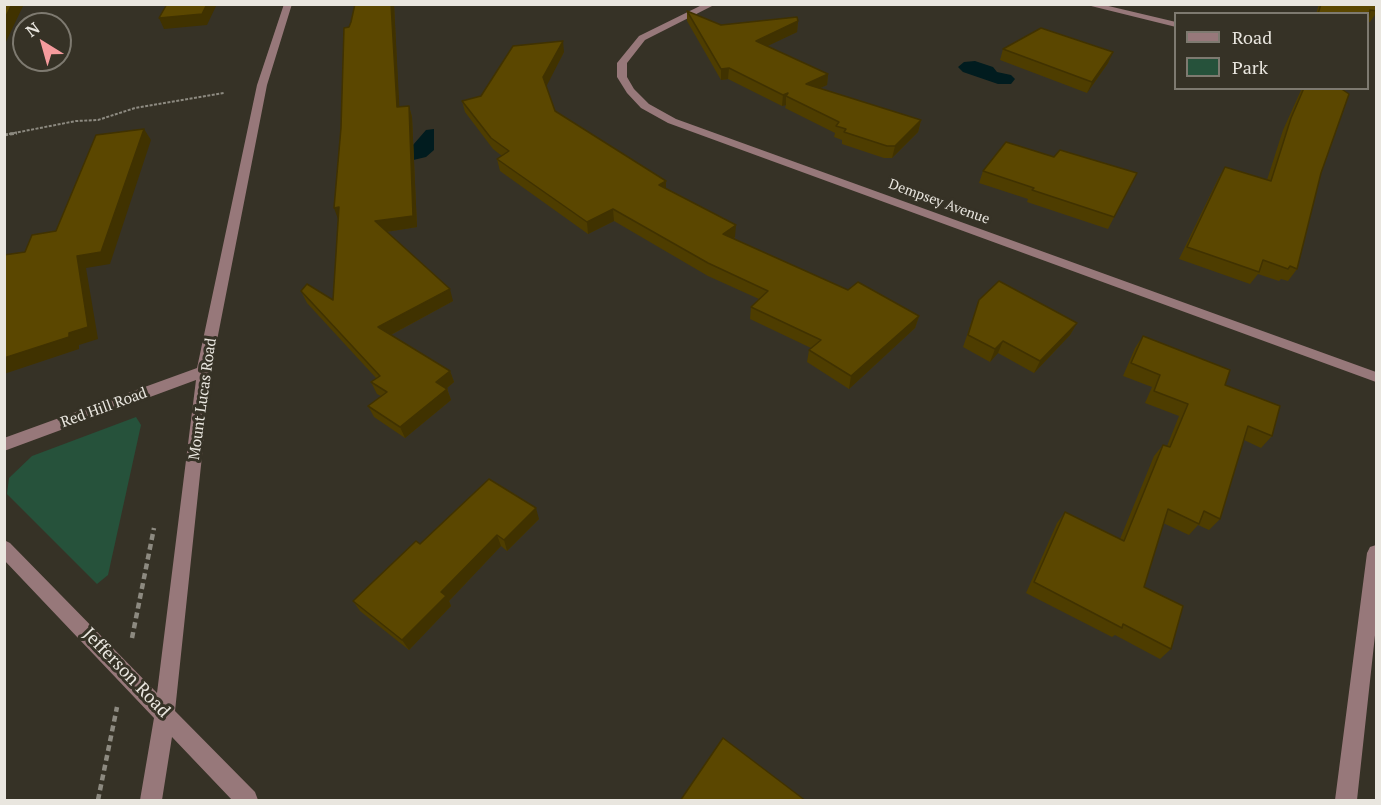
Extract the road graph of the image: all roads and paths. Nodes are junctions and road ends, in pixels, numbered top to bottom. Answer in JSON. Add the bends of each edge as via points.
{"nodes":[{"id":1,"x":288,"y":4,"type":"edge"},
{"id":2,"x":712,"y":4,"type":"edge"},
{"id":3,"x":1087,"y":4,"type":"edge"},
{"id":4,"x":1174,"y":25,"type":"edge"},
{"id":5,"x":224,"y":93,"type":"dead end"},
{"id":6,"x":4,"y":135,"type":"edge"},
{"id":7,"x":204,"y":371,"type":"junction"},
{"id":8,"x":1377,"y":377,"type":"edge"},
{"id":9,"x":4,"y":445,"type":"edge"},
{"id":10,"x":4,"y":548,"type":"edge"},
{"id":11,"x":1377,"y":553,"type":"edge"},
{"id":12,"x":165,"y":714,"type":"junction"},
{"id":13,"x":151,"y":801,"type":"edge"},
{"id":14,"x":246,"y":801,"type":"edge"},
{"id":15,"x":1346,"y":801,"type":"edge"}],
"edges":[{"from":1,"to":7,"type":"street","name":"Mount Lucas Road","via":[[262,85]]},
{"from":2,"to":8,"type":"street","name":"Dempsey Avenue","via":[[642,38],[622,63],[622,77],[630,91],[672,121]]},
{"from":3,"to":4,"type":"street"},
{"from":5,"to":6,"type":"path"},
{"from":7,"to":9,"type":"street","name":"Red Hill Road"},
{"from":7,"to":12,"type":"street","name":"Mount Lucas Road"},
{"from":10,"to":12,"type":"street","name":"Jefferson Road"},
{"from":11,"to":15,"type":"street"},
{"from":12,"to":13,"type":"street","name":"Mount Lucas Road"},
{"from":12,"to":14,"type":"street","name":"Jefferson Road"}]}
